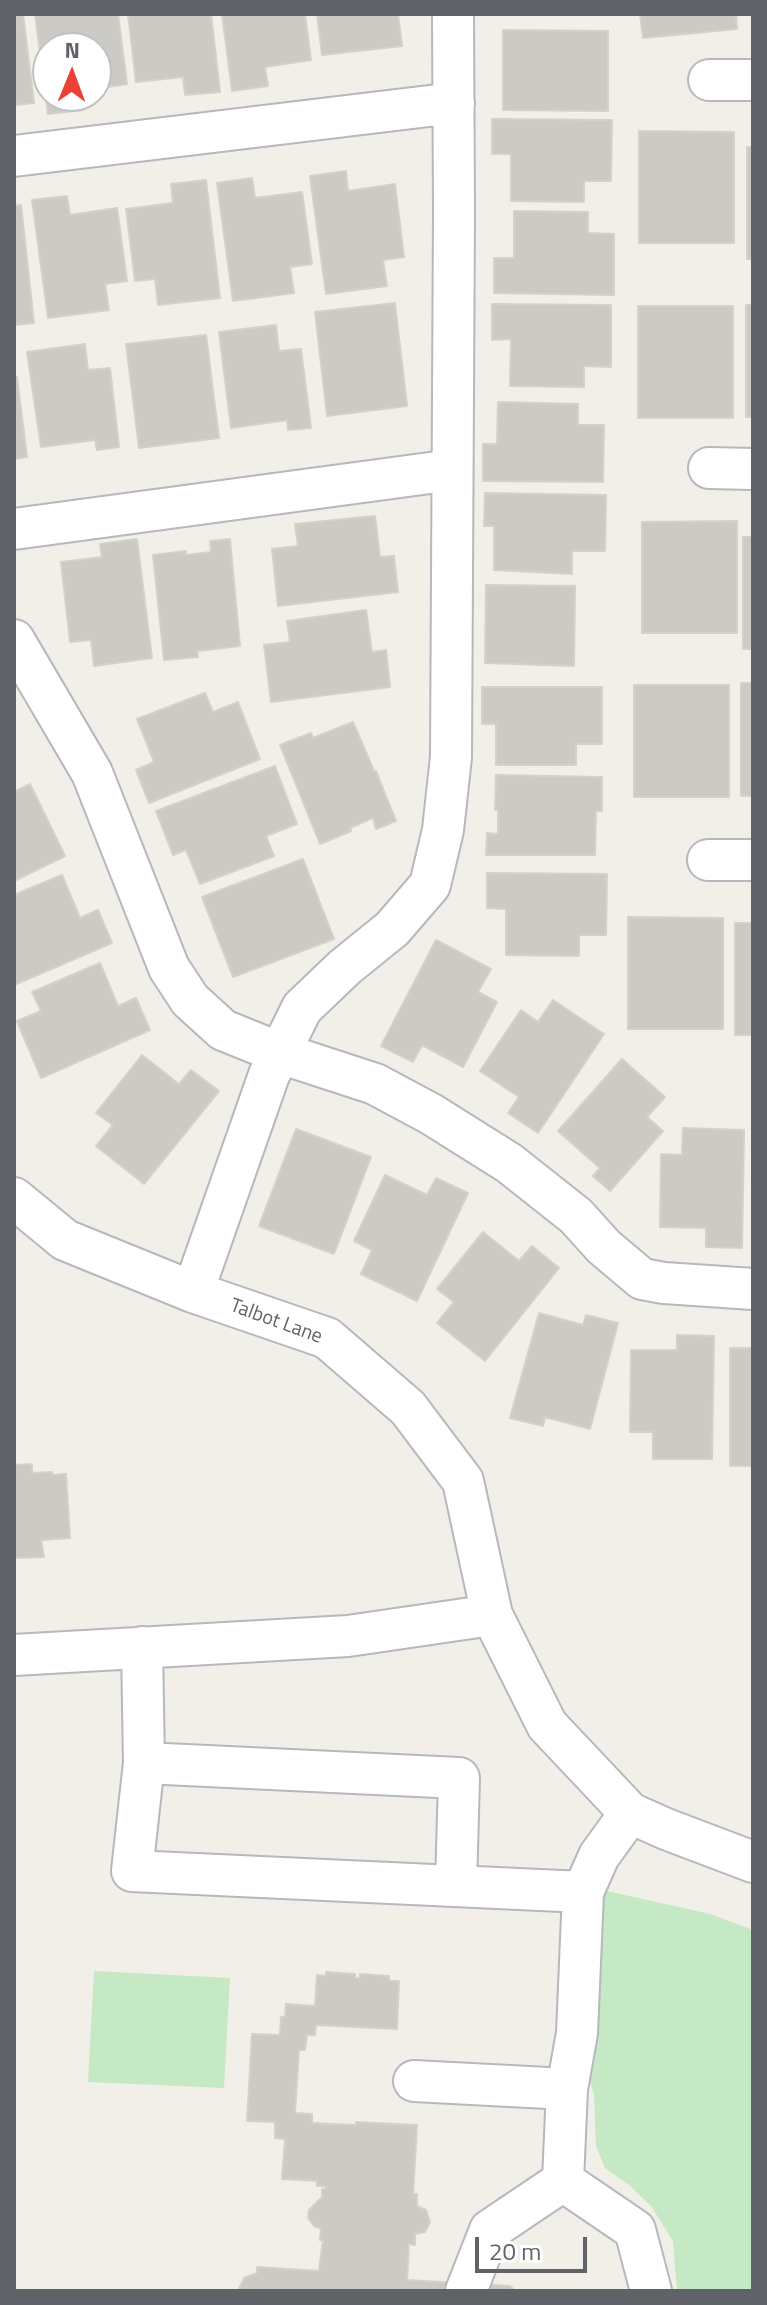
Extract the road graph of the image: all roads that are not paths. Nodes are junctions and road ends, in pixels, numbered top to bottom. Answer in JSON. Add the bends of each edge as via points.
{"nodes":[{"id":1,"x":453,"y":14,"type":"edge"},
{"id":2,"x":709,"y":80,"type":"dead end"},
{"id":3,"x":753,"y":80,"type":"edge"},
{"id":4,"x":454,"y":103,"type":"junction"},
{"id":5,"x":14,"y":156,"type":"edge"},
{"id":6,"x":709,"y":468,"type":"dead end"},
{"id":7,"x":753,"y":469,"type":"edge"},
{"id":8,"x":452,"y":470,"type":"junction"},
{"id":9,"x":14,"y":529,"type":"edge"},
{"id":10,"x":14,"y":640,"type":"edge"},
{"id":11,"x":708,"y":860,"type":"dead end"},
{"id":12,"x":753,"y":860,"type":"edge"},
{"id":13,"x":280,"y":1053,"type":"junction"},
{"id":14,"x":14,"y":1198,"type":"edge"},
{"id":15,"x":753,"y":1289,"type":"edge"},
{"id":16,"x":193,"y":1292,"type":"junction"},
{"id":17,"x":492,"y":1615,"type":"junction"},
{"id":18,"x":142,"y":1647,"type":"junction"},
{"id":19,"x":14,"y":1655,"type":"edge"},
{"id":20,"x":144,"y":1763,"type":"junction"},
{"id":21,"x":630,"y":1813,"type":"junction"},
{"id":22,"x":753,"y":1862,"type":"edge"},
{"id":23,"x":456,"y":1886,"type":"junction"},
{"id":24,"x":583,"y":1892,"type":"junction"},
{"id":25,"x":414,"y":2081,"type":"dead end"},
{"id":26,"x":567,"y":2089,"type":"junction"},
{"id":27,"x":563,"y":2181,"type":"junction"},
{"id":28,"x":466,"y":2291,"type":"edge"},
{"id":29,"x":651,"y":2291,"type":"edge"}],
"edges":[{"from":1,"to":4,"type":"street"},
{"from":2,"to":3,"type":"street"},
{"from":4,"to":5,"type":"street"},
{"from":4,"to":8,"type":"street"},
{"from":6,"to":7,"type":"street"},
{"from":8,"to":9,"type":"street"},
{"from":8,"to":13,"type":"street","via":[[451,757],[430,885],[392,929],[302,1008]]},
{"from":10,"to":13,"type":"street","via":[[92,773],[176,979],[223,1030]]},
{"from":11,"to":12,"type":"street"},
{"from":13,"to":15,"type":"street","via":[[375,1084],[431,1114],[509,1163],[576,1216],[642,1279]]},
{"from":13,"to":16,"type":"street"},
{"from":14,"to":16,"type":"street","name":"Talbot Lane","via":[[65,1240]]},
{"from":16,"to":17,"type":"street","name":"Talbot Lane","via":[[327,1338],[408,1408],[463,1481]]},
{"from":17,"to":18,"type":"street","via":[[348,1636]]},
{"from":17,"to":21,"type":"street","name":"Talbot Lane","via":[[547,1725]]},
{"from":18,"to":19,"type":"street"},
{"from":18,"to":20,"type":"street"},
{"from":20,"to":23,"type":"street","via":[[459,1778]]},
{"from":20,"to":23,"type":"street","via":[[132,1871]]},
{"from":21,"to":22,"type":"street"},
{"from":21,"to":24,"type":"street","via":[[599,1856]]},
{"from":23,"to":24,"type":"street"},
{"from":24,"to":26,"type":"street","via":[[577,2033]]},
{"from":25,"to":26,"type":"street"},
{"from":26,"to":27,"type":"street"},
{"from":27,"to":28,"type":"street","via":[[490,2230]]},
{"from":27,"to":29,"type":"street","via":[[635,2230]]}]}
